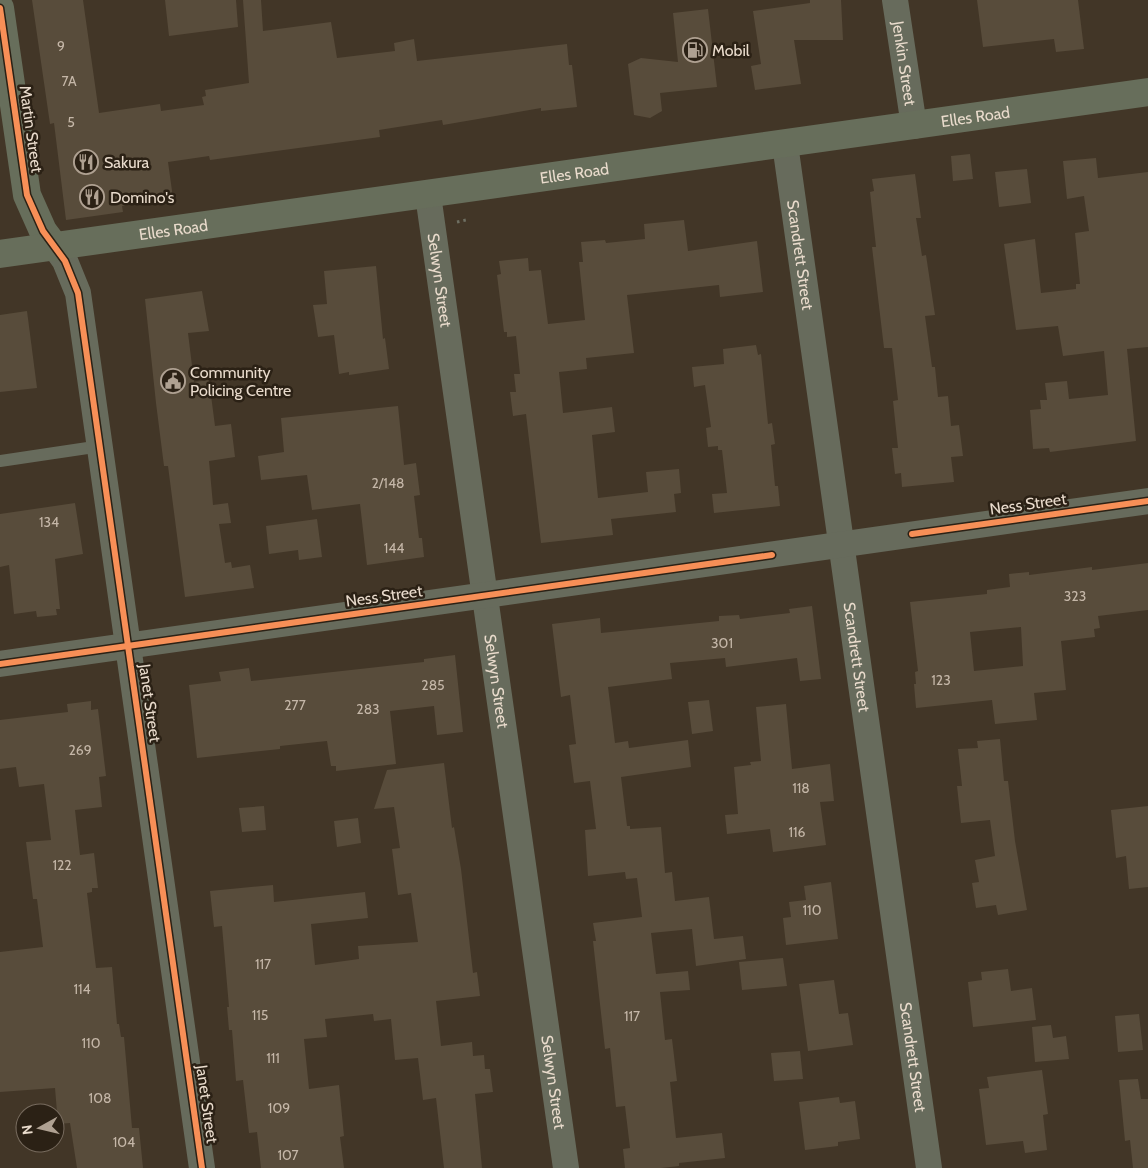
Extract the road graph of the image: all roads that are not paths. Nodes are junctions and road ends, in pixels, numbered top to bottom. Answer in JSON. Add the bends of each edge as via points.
{"nodes":[{"id":1,"x":895,"y":0,"type":"edge"},
{"id":2,"x":0,"y":8,"type":"edge"},
{"id":3,"x":1148,"y":92,"type":"edge"},
{"id":4,"x":914,"y":126,"type":"junction"},
{"id":5,"x":785,"y":144,"type":"junction"},
{"id":6,"x":428,"y":194,"type":"junction"},
{"id":7,"x":55,"y":247,"type":"junction"},
{"id":8,"x":0,"y":254,"type":"edge"},
{"id":9,"x":101,"y":446,"type":"junction"},
{"id":10,"x":0,"y":461,"type":"edge"},
{"id":11,"x":1148,"y":501,"type":"edge"},
{"id":12,"x":842,"y":544,"type":"junction"},
{"id":13,"x":486,"y":596,"type":"junction"},
{"id":14,"x":128,"y":645,"type":"junction"},
{"id":15,"x":0,"y":664,"type":"edge"},
{"id":16,"x":202,"y":1168,"type":"edge"},
{"id":17,"x":566,"y":1168,"type":"edge"},
{"id":18,"x":929,"y":1168,"type":"edge"}],
"edges":[{"from":1,"to":4,"type":"street","name":"Jenkin Street"},
{"from":2,"to":7,"type":"main road","name":"Martin Street","via":[[27,195],[43,232]]},
{"from":3,"to":4,"type":"main road","name":"Elles Road"},
{"from":4,"to":5,"type":"main road","name":"Elles Road"},
{"from":5,"to":6,"type":"main road","name":"Elles Road"},
{"from":5,"to":12,"type":"street","name":"Scandrett Street"},
{"from":6,"to":7,"type":"main road","name":"Elles Road"},
{"from":6,"to":13,"type":"street","name":"Selwyn Street"},
{"from":7,"to":8,"type":"main road","name":"Elles Road"},
{"from":7,"to":9,"type":"street","name":"Janet Street","via":[[65,261],[78,293]]},
{"from":9,"to":10,"type":"lane"},
{"from":9,"to":14,"type":"street","name":"Janet Street"},
{"from":11,"to":12,"type":"street","name":"Ness Street"},
{"from":12,"to":13,"type":"street","name":"Ness Street"},
{"from":12,"to":18,"type":"street","name":"Scandrett Street"},
{"from":13,"to":14,"type":"street","name":"Ness Street"},
{"from":13,"to":17,"type":"street","name":"Selwyn Street"},
{"from":14,"to":15,"type":"street","name":"Ness Street"},
{"from":14,"to":16,"type":"street","name":"Janet Street"}]}
